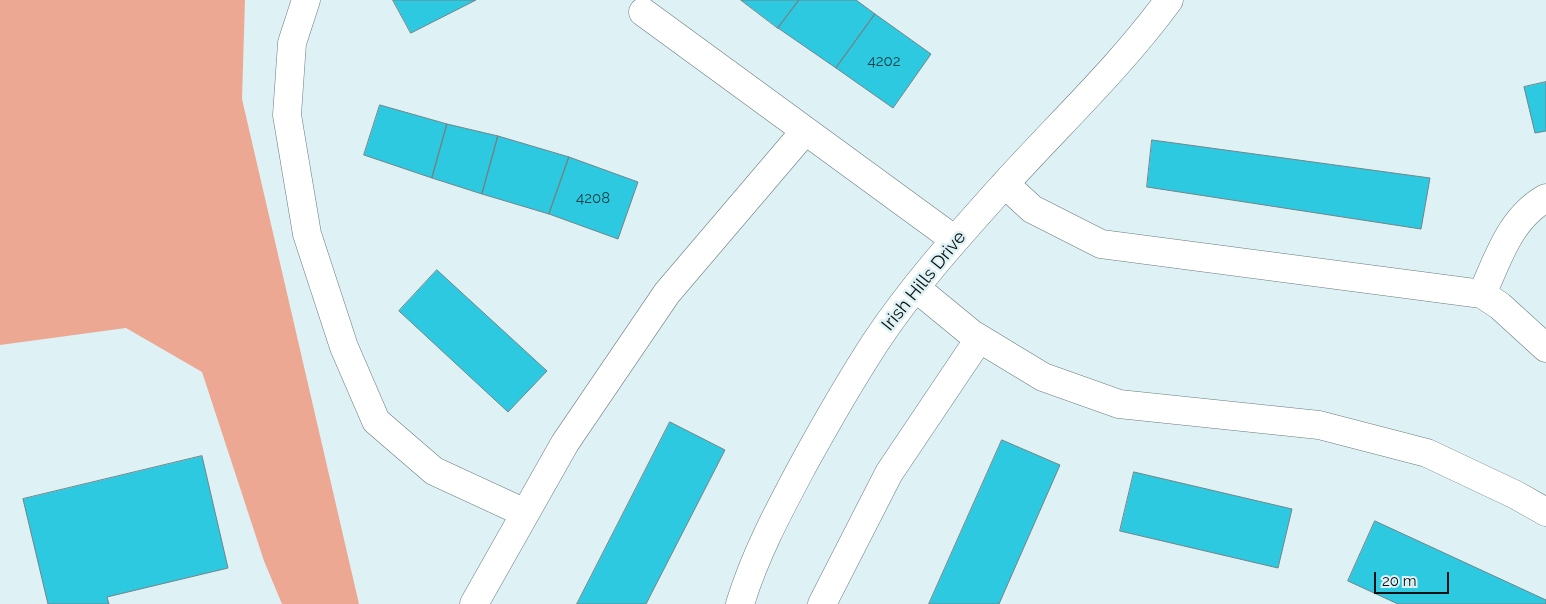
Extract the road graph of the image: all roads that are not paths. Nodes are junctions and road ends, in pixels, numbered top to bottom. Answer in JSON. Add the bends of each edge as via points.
{"nodes":[{"id":1,"x":306,"y":0,"type":"edge"},
{"id":2,"x":1169,"y":0,"type":"edge"},
{"id":3,"x":643,"y":12,"type":"dead end"},
{"id":4,"x":805,"y":131,"type":"junction"},
{"id":5,"x":1004,"y":184,"type":"junction"},
{"id":6,"x":1546,"y":198,"type":"edge"},
{"id":7,"x":955,"y":240,"type":"junction"},
{"id":8,"x":916,"y":288,"type":"junction"},
{"id":9,"x":1482,"y":294,"type":"junction"},
{"id":10,"x":979,"y":339,"type":"junction"},
{"id":11,"x":1546,"y":348,"type":"edge"},
{"id":12,"x":1546,"y":512,"type":"edge"},
{"id":13,"x":525,"y":513,"type":"junction"},
{"id":14,"x":474,"y":604,"type":"edge"},
{"id":15,"x":740,"y":604,"type":"edge"},
{"id":16,"x":822,"y":604,"type":"edge"}],
"edges":[{"from":1,"to":13,"type":"street","via":[[292,43],[287,115],[307,234],[344,347],[376,421],[434,471]]},
{"from":2,"to":5,"type":"street","name":"Irish Hills Drive","via":[[1119,64]]},
{"from":3,"to":4,"type":"street"},
{"from":4,"to":7,"type":"street"},
{"from":4,"to":13,"type":"street","via":[[667,293],[565,443]]},
{"from":5,"to":7,"type":"street","name":"Irish Hills Drive"},
{"from":5,"to":9,"type":"street","via":[[1032,209],[1101,244]]},
{"from":6,"to":9,"type":"street","via":[[1510,230]]},
{"from":7,"to":8,"type":"street","name":"Irish Hills Drive"},
{"from":8,"to":10,"type":"street"},
{"from":8,"to":15,"type":"street","name":"Irish Hills Drive","via":[[875,342],[823,429],[767,532],[750,570]]},
{"from":9,"to":11,"type":"street"},
{"from":10,"to":12,"type":"street","via":[[1043,377],[1120,404],[1320,425],[1427,453]]},
{"from":10,"to":16,"type":"street","via":[[889,473]]},
{"from":13,"to":14,"type":"street"}]}
